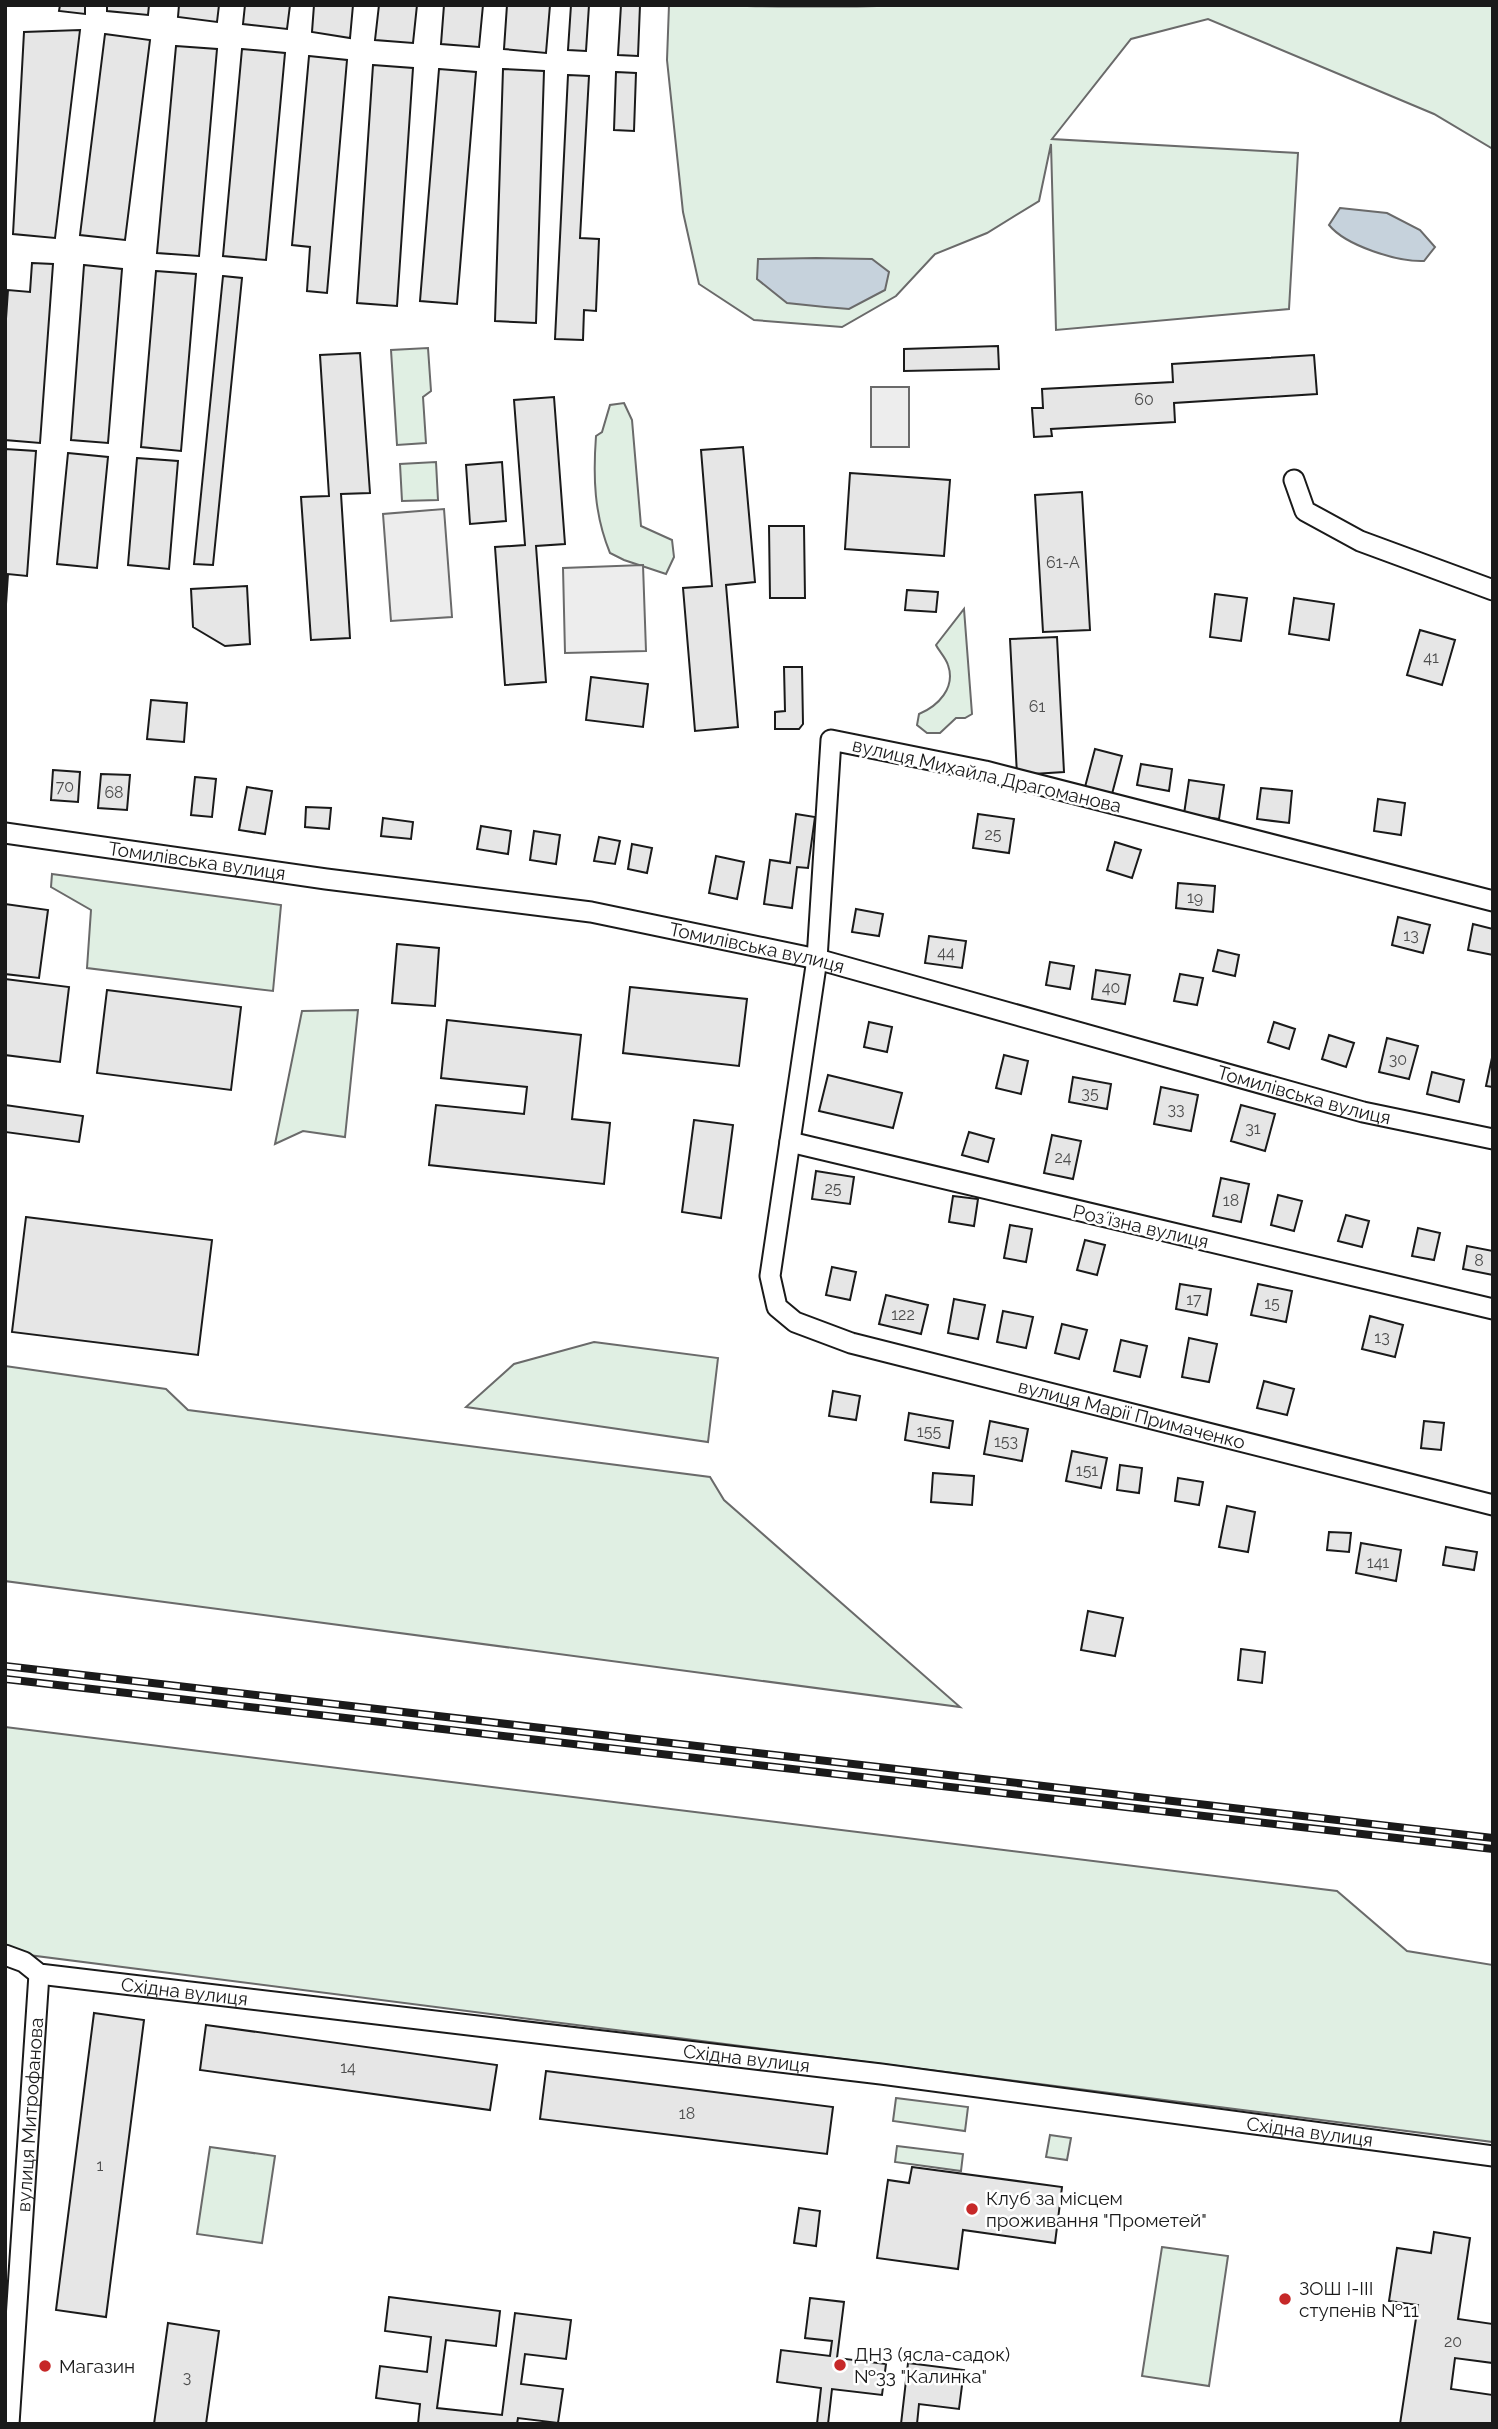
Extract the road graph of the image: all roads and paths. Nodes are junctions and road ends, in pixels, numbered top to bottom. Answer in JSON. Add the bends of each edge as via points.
{"nodes":[{"id":1,"x":1294,"y":480,"type":"dead end"},
{"id":2,"x":1493,"y":590,"type":"edge"},
{"id":3,"x":5,"y":833,"type":"edge"},
{"id":4,"x":1493,"y":901,"type":"edge"},
{"id":5,"x":817,"y":959,"type":"junction"},
{"id":6,"x":1493,"y":1139,"type":"edge"},
{"id":7,"x":790,"y":1142,"type":"junction"},
{"id":8,"x":777,"y":1307,"type":"joint"},
{"id":9,"x":1493,"y":1310,"type":"edge"},
{"id":10,"x":1493,"y":1505,"type":"edge"},
{"id":11,"x":5,"y":1955,"type":"edge"},
{"id":12,"x":39,"y":1974,"type":"junction"},
{"id":13,"x":1493,"y":2156,"type":"edge"},
{"id":14,"x":9,"y":2424,"type":"edge"}],
"edges":[{"from":1,"to":2,"type":"street","via":[[1304,511],[1360,541]]},
{"from":3,"to":5,"type":"street","name":"Томилівська вулиця","via":[[591,912]]},
{"from":4,"to":5,"type":"street","name":"вулиця Михайла Драгоманова","via":[[985,771],[831,740]]},
{"from":5,"to":6,"type":"street","name":"Томилівська вулиця","via":[[1363,1111]]},
{"from":5,"to":7,"type":"street","name":"вулиця Михайла Драгоманова"},
{"from":7,"to":8,"type":"street","name":"вулиця Михайла Драгоманова","via":[[770,1276]]},
{"from":7,"to":9,"type":"street","name":"Розʼїзна вулиця"},
{"from":8,"to":10,"type":"street","name":"вулиця Марії Примаченко","via":[[796,1322],[851,1343]]},
{"from":11,"to":12,"type":"street","name":"Східна вулиця"},
{"from":12,"to":13,"type":"street","name":"Східна вулиця","via":[[881,2074]]},
{"from":12,"to":14,"type":"street","name":"вулиця Митрофанова"}]}
